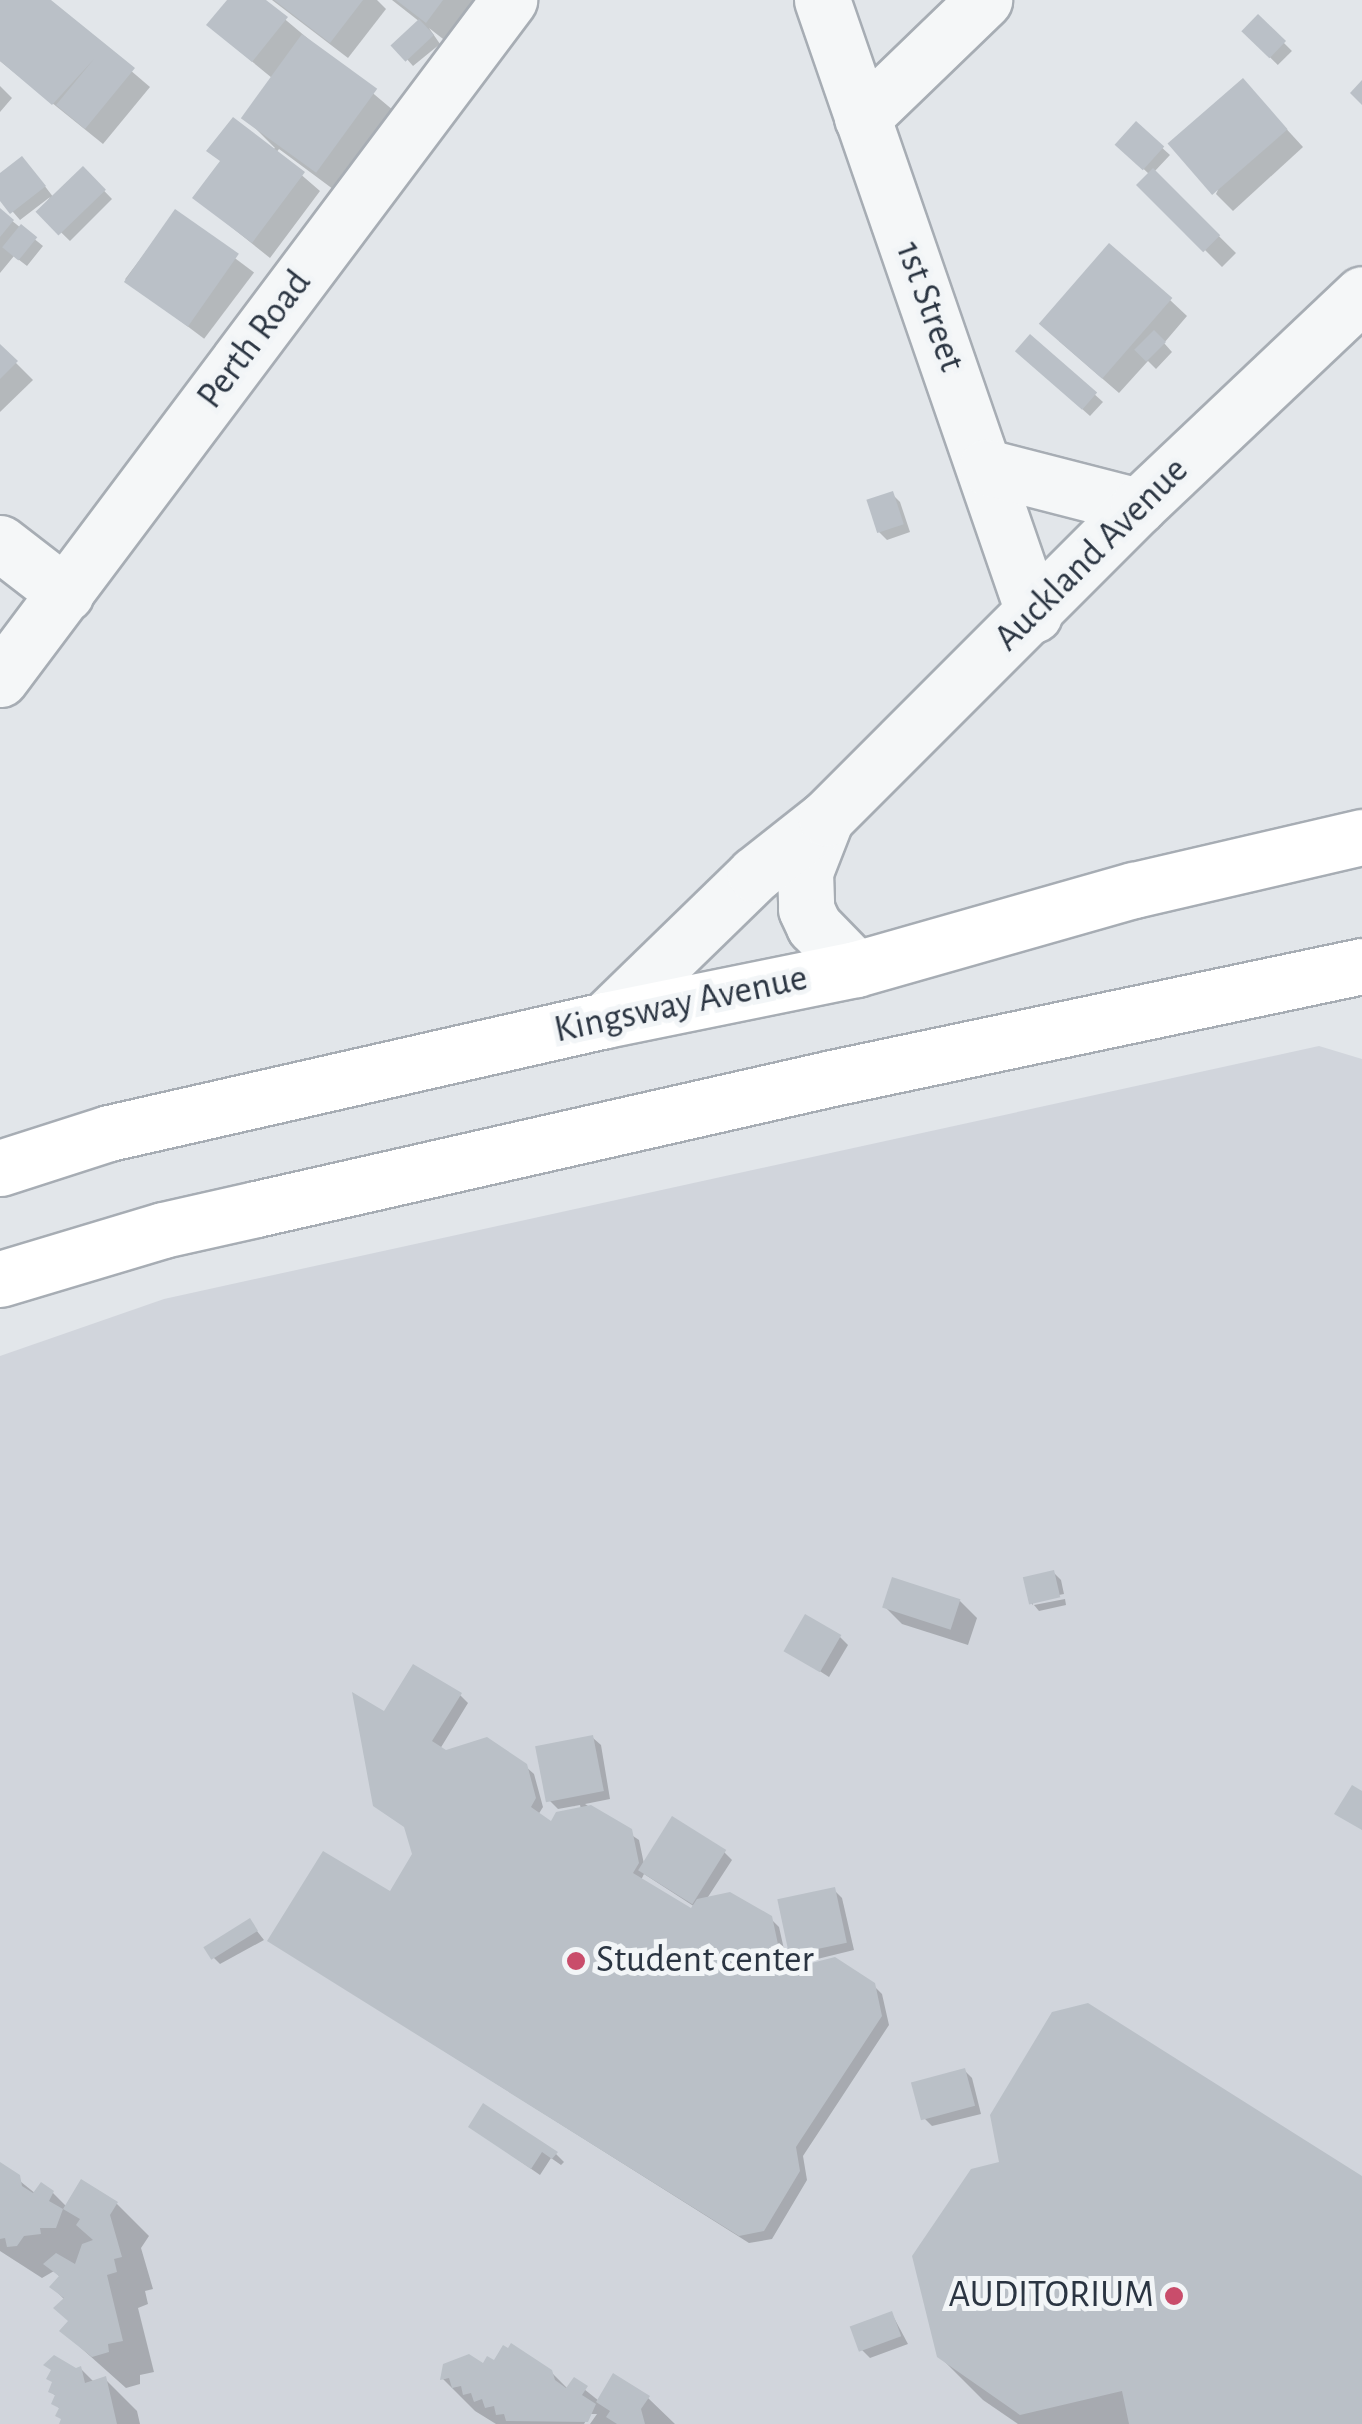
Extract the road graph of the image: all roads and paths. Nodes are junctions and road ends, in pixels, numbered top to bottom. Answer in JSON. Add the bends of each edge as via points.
{"nodes":[{"id":1,"x":509,"y":0,"type":"edge"},
{"id":2,"x":822,"y":0,"type":"edge"},
{"id":3,"x":984,"y":0,"type":"edge"},
{"id":4,"x":862,"y":118,"type":"junction"},
{"id":5,"x":1362,"y":294,"type":"edge"},
{"id":6,"x":986,"y":467,"type":"junction"},
{"id":7,"x":1138,"y":506,"type":"junction"},
{"id":8,"x":0,"y":543,"type":"edge"},
{"id":9,"x":66,"y":594,"type":"junction"},
{"id":10,"x":1034,"y":614,"type":"junction"},
{"id":11,"x":0,"y":679,"type":"edge"},
{"id":12,"x":826,"y":818,"type":"junction"},
{"id":13,"x":1362,"y":837,"type":"edge"},
{"id":14,"x":1362,"y":966,"type":"edge"},
{"id":15,"x":856,"y":968,"type":"junction"},
{"id":16,"x":605,"y":1020,"type":"junction"},
{"id":17,"x":0,"y":1168,"type":"edge"},
{"id":18,"x":0,"y":1280,"type":"edge"}],
"edges":[{"from":1,"to":9,"type":"street","name":"Perth Road"},
{"from":2,"to":4,"type":"street","name":"1st Street"},
{"from":3,"to":4,"type":"street"},
{"from":4,"to":6,"type":"street","name":"1st Street"},
{"from":5,"to":7,"type":"street","name":"Auckland Avenue"},
{"from":6,"to":7,"type":"street"},
{"from":6,"to":10,"type":"street","name":"1st Street"},
{"from":7,"to":10,"type":"street","name":"Auckland Avenue"},
{"from":8,"to":9,"type":"street"},
{"from":9,"to":11,"type":"street","name":"Perth Road"},
{"from":10,"to":12,"type":"street","name":"Auckland Avenue"},
{"from":12,"to":15,"type":"street","name":"Auckland Avenue","via":[[805,872],[806,909]]},
{"from":12,"to":16,"type":"street","name":"Auckland Avenue","via":[[741,887]]},
{"from":13,"to":15,"type":"main road","name":"Kingsway Avenue","via":[[1134,890]]},
{"from":14,"to":18,"type":"main road","via":[[256,1208]]},
{"from":15,"to":16,"type":"main road","name":"Kingsway Avenue"},
{"from":16,"to":17,"type":"main road","name":"Kingsway Avenue","via":[[109,1132]]}]}
